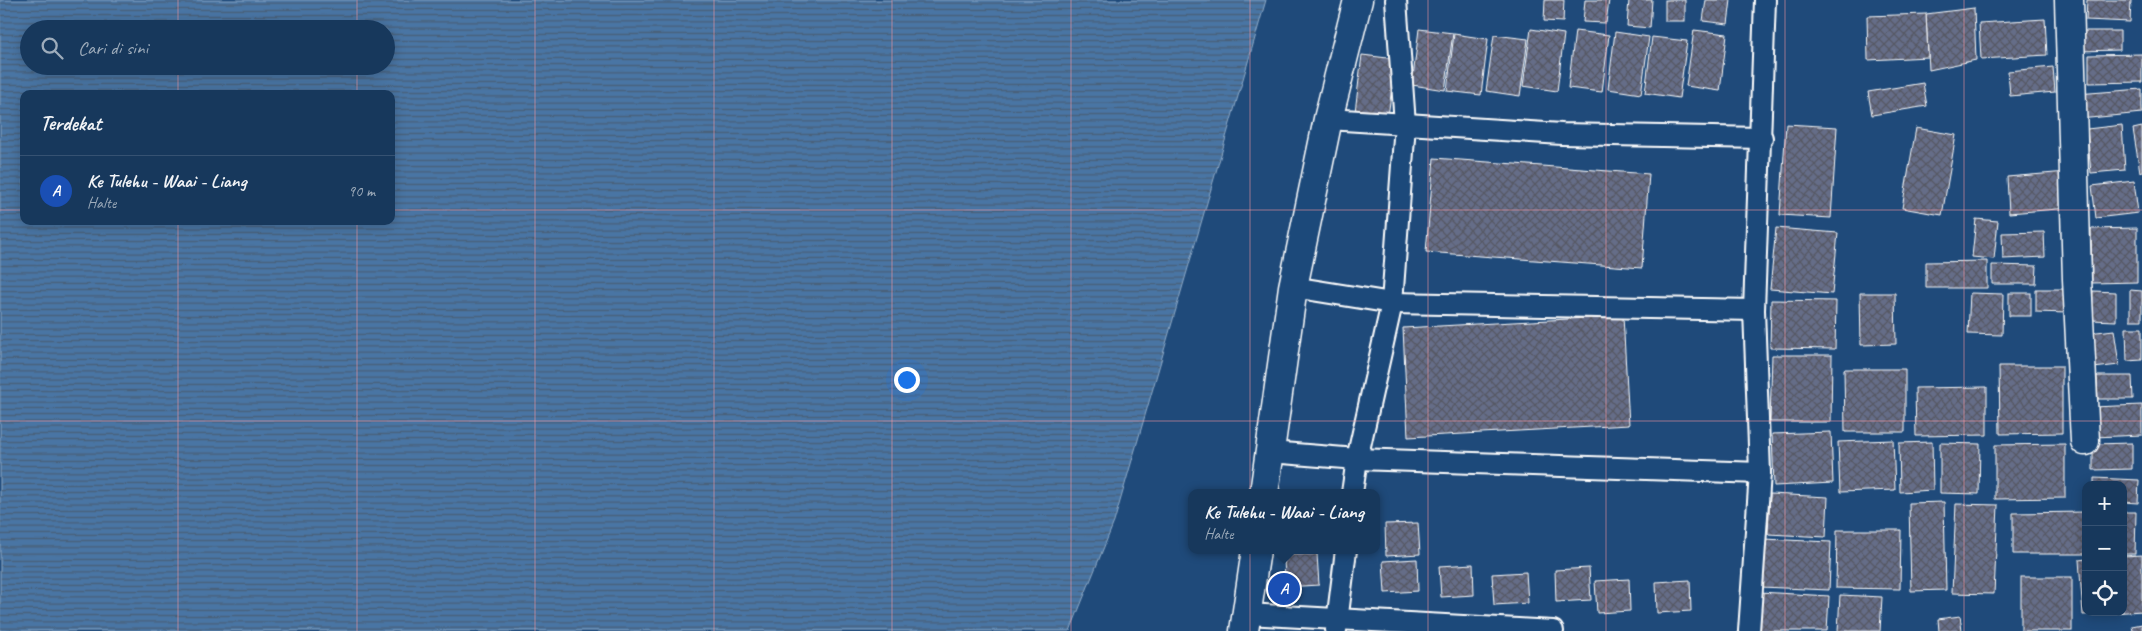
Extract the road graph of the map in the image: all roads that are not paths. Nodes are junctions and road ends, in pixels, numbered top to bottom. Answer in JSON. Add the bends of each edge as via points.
{"nodes":[{"id":1,"x":1358,"y":0,"type":"edge"},
{"id":2,"x":1396,"y":0,"type":"edge"},
{"id":3,"x":1766,"y":0,"type":"edge"},
{"id":4,"x":2069,"y":0,"type":"edge"},
{"id":5,"x":1328,"y":119,"type":"junction"},
{"id":6,"x":1404,"y":124,"type":"junction"},
{"id":7,"x":1762,"y":138,"type":"junction"},
{"id":8,"x":1293,"y":287,"type":"junction"},
{"id":9,"x":1392,"y":303,"type":"junction"},
{"id":10,"x":1754,"y":310,"type":"junction"},
{"id":11,"x":2085,"y":441,"type":"dead end"},
{"id":12,"x":1270,"y":452,"type":"junction"},
{"id":13,"x":1357,"y":459,"type":"junction"},
{"id":14,"x":1760,"y":473,"type":"junction"},
{"id":15,"x":1265,"y":489,"type":"edge"},
{"id":16,"x":1353,"y":489,"type":"edge"},
{"id":17,"x":1255,"y":554,"type":"edge"},
{"id":18,"x":1345,"y":554,"type":"edge"},
{"id":19,"x":1245,"y":622,"type":"edge"},
{"id":20,"x":1336,"y":625,"type":"edge"},
{"id":21,"x":1553,"y":631,"type":"edge"},
{"id":22,"x":1749,"y":631,"type":"edge"}],
"edges":[{"from":1,"to":5,"type":"main road"},
{"from":2,"to":6,"type":"lane"},
{"from":3,"to":7,"type":"lane"},
{"from":4,"to":11,"type":"main road","via":[[2076,279]]},
{"from":5,"to":6,"type":"lane"},
{"from":5,"to":8,"type":"main road"},
{"from":6,"to":7,"type":"lane","via":[[1562,134]]},
{"from":6,"to":9,"type":"lane"},
{"from":7,"to":10,"type":"lane"},
{"from":8,"to":9,"type":"lane"},
{"from":8,"to":12,"type":"main road"},
{"from":9,"to":10,"type":"lane"},
{"from":9,"to":13,"type":"lane"},
{"from":10,"to":14,"type":"lane"},
{"from":12,"to":13,"type":"lane"},
{"from":12,"to":15,"type":"main road"},
{"from":13,"to":14,"type":"lane"},
{"from":13,"to":16,"type":"lane"},
{"from":14,"to":22,"type":"lane"},
{"from":17,"to":19,"type":"main road"},
{"from":18,"to":20,"type":"lane"},
{"from":19,"to":20,"type":"lane"},
{"from":20,"to":21,"type":"lane"}]}
